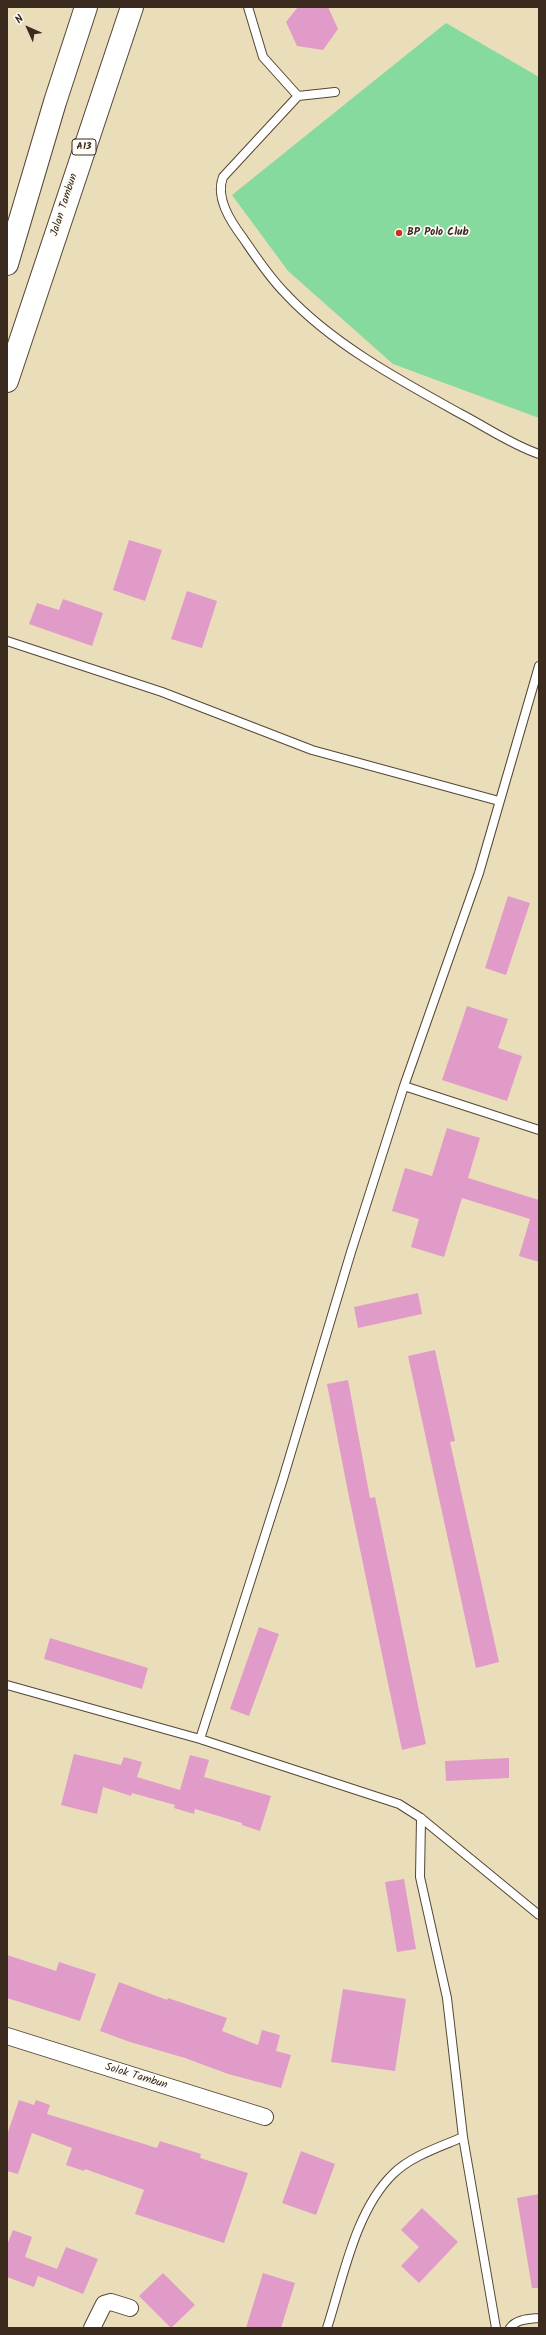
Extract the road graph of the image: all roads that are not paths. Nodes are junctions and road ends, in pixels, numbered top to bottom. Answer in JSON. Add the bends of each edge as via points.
{"nodes":[{"id":1,"x":132,"y":7,"type":"edge"},
{"id":2,"x":248,"y":7,"type":"edge"},
{"id":3,"x":85,"y":10,"type":"edge"},
{"id":4,"x":335,"y":92,"type":"dead end"},
{"id":5,"x":298,"y":96,"type":"junction"},
{"id":6,"x":7,"y":264,"type":"edge"},
{"id":7,"x":38,"y":288,"type":"junction"},
{"id":8,"x":7,"y":340,"type":"edge"},
{"id":9,"x":7,"y":381,"type":"edge"},
{"id":10,"x":539,"y":454,"type":"edge"},
{"id":11,"x":7,"y":640,"type":"edge"},
{"id":12,"x":539,"y":666,"type":"edge"},
{"id":13,"x":499,"y":801,"type":"junction"},
{"id":14,"x":404,"y":1086,"type":"junction"},
{"id":15,"x":539,"y":1130,"type":"edge"},
{"id":16,"x":7,"y":1685,"type":"edge"},
{"id":17,"x":200,"y":1739,"type":"junction"},
{"id":18,"x":421,"y":1818,"type":"junction"},
{"id":19,"x":539,"y":1915,"type":"edge"},
{"id":20,"x":7,"y":2036,"type":"edge"},
{"id":21,"x":265,"y":2117,"type":"dead end"},
{"id":22,"x":463,"y":2137,"type":"junction"},
{"id":23,"x":130,"y":2308,"type":"dead end"},
{"id":24,"x":539,"y":2318,"type":"edge"},
{"id":25,"x":92,"y":2328,"type":"edge"},
{"id":26,"x":327,"y":2328,"type":"edge"},
{"id":27,"x":496,"y":2328,"type":"edge"},
{"id":28,"x":510,"y":2328,"type":"edge"}],
"edges":[{"from":1,"to":7,"type":"main road","name":"Jalan Tambun","number":"A13"},
{"from":2,"to":5,"type":"lane","via":[[264,57]]},
{"from":3,"to":6,"type":"main road"},
{"from":4,"to":5,"type":"lane"},
{"from":5,"to":10,"type":"lane","via":[[223,177],[221,192],[230,220],[260,264],[285,294],[319,324],[387,373]]},
{"from":7,"to":8,"type":"main road","via":[[16,316]]},
{"from":7,"to":9,"type":"main road","name":"Jalan Tambun","number":"A13"},
{"from":11,"to":13,"type":"lane","via":[[162,692],[312,750]]},
{"from":12,"to":13,"type":"lane"},
{"from":13,"to":14,"type":"lane","via":[[479,873]]},
{"from":14,"to":15,"type":"lane"},
{"from":14,"to":17,"type":"lane"},
{"from":16,"to":17,"type":"lane"},
{"from":17,"to":18,"type":"lane","via":[[399,1804]]},
{"from":18,"to":19,"type":"lane"},
{"from":18,"to":22,"type":"lane","via":[[420,1877],[447,1998]]},
{"from":20,"to":21,"type":"street","name":"Solok Tambun"},
{"from":22,"to":26,"type":"lane","via":[[414,2159],[393,2173],[378,2192],[365,2214]]},
{"from":22,"to":27,"type":"lane"},
{"from":23,"to":25,"type":"street","via":[[111,2302],[104,2304]]},
{"from":24,"to":28,"type":"lane","via":[[525,2319]]}]}
